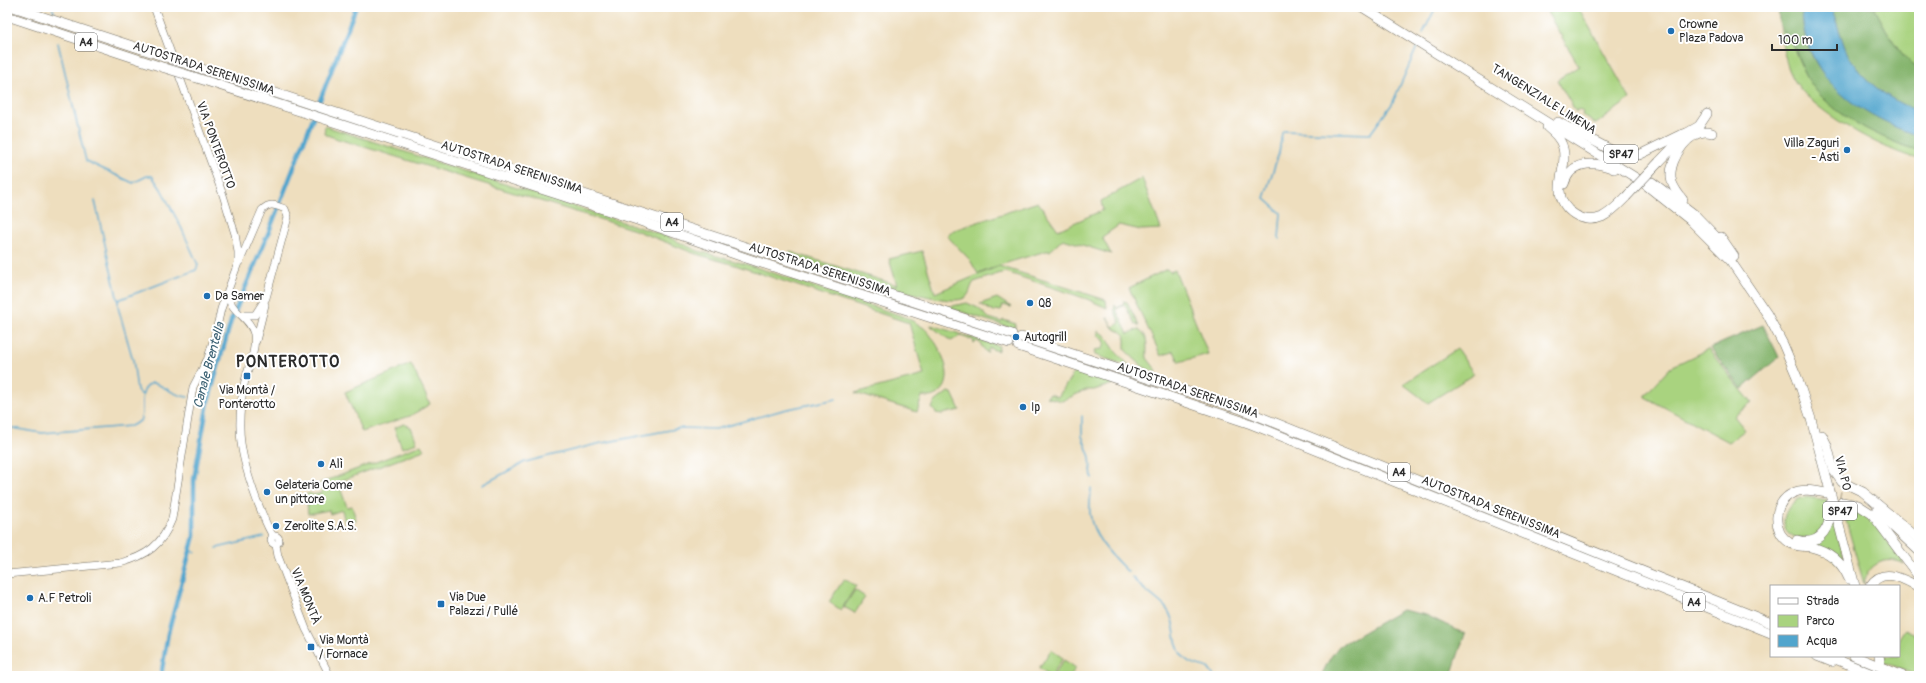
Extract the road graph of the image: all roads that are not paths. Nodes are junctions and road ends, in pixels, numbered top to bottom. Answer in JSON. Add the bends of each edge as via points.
{"nodes":[{"id":1,"x":13,"y":7,"type":"edge"},
{"id":2,"x":154,"y":7,"type":"edge"},
{"id":3,"x":1362,"y":7,"type":"edge"},
{"id":4,"x":1373,"y":7,"type":"edge"},
{"id":5,"x":7,"y":16,"type":"edge"},
{"id":6,"x":1420,"y":40,"type":"junction"},
{"id":7,"x":1511,"y":99,"type":"junction"},
{"id":8,"x":1707,"y":114,"type":"dead end"},
{"id":9,"x":1558,"y":122,"type":"junction"},
{"id":10,"x":1687,"y":134,"type":"junction"},
{"id":11,"x":1564,"y":203,"type":"junction"},
{"id":12,"x":1676,"y":208,"type":"junction"},
{"id":13,"x":235,"y":234,"type":"junction"},
{"id":14,"x":252,"y":236,"type":"junction"},
{"id":15,"x":1734,"y":256,"type":"junction"},
{"id":16,"x":237,"y":267,"type":"junction"},
{"id":17,"x":229,"y":286,"type":"junction"},
{"id":18,"x":266,"y":298,"type":"junction"},
{"id":19,"x":234,"y":308,"type":"junction"},
{"id":20,"x":242,"y":314,"type":"junction"},
{"id":21,"x":219,"y":321,"type":"junction"},
{"id":22,"x":1015,"y":340,"type":"junction"},
{"id":23,"x":252,"y":351,"type":"junction"},
{"id":24,"x":1819,"y":436,"type":"junction"},
{"id":25,"x":1827,"y":479,"type":"junction"},
{"id":26,"x":1919,"y":539,"type":"edge"},
{"id":27,"x":1919,"y":551,"type":"edge"},
{"id":28,"x":7,"y":574,"type":"edge"},
{"id":29,"x":1919,"y":577,"type":"edge"},
{"id":30,"x":1851,"y":585,"type":"edge"},
{"id":31,"x":1855,"y":585,"type":"edge"},
{"id":32,"x":1860,"y":585,"type":"edge"},
{"id":33,"x":1871,"y":585,"type":"edge"},
{"id":34,"x":1919,"y":587,"type":"edge"},
{"id":35,"x":1770,"y":623,"type":"edge"},
{"id":36,"x":1770,"y":633,"type":"edge"},
{"id":37,"x":1819,"y":657,"type":"edge"},
{"id":38,"x":1830,"y":657,"type":"edge"},
{"id":39,"x":1856,"y":657,"type":"edge"},
{"id":40,"x":330,"y":676,"type":"edge"},
{"id":41,"x":1863,"y":676,"type":"edge"},
{"id":42,"x":1877,"y":676,"type":"edge"},
{"id":43,"x":1903,"y":676,"type":"edge"}],
"edges":[{"from":1,"to":22,"type":"highway","name":"AUTOSTRADA SERENISSIMA","number":"A4","bridge":true,"via":[[331,110]]},
{"from":2,"to":13,"type":"main road","name":"VIA PONTEROTTO"},
{"from":3,"to":6,"type":"highway"},
{"from":4,"to":6,"type":"highway"},
{"from":5,"to":22,"type":"highway","name":"AUTOSTRADA SERENISSIMA","number":"A4","bridge":true},
{"from":6,"to":7,"type":"highway","name":"TANGENZIALE LIMENA"},
{"from":6,"to":9,"type":"highway","name":"TANGENZIALE LIMENA"},
{"from":7,"to":11,"type":"highway","via":[[1554,133],[1561,142],[1564,158],[1560,189]]},
{"from":7,"to":12,"type":"highway","name":"TANGENZIALE LIMENA","via":[[1641,181]]},
{"from":8,"to":10,"type":"highway","number":"SP47","via":[[1699,126]]},
{"from":9,"to":10,"type":"highway","number":"SP47","via":[[1625,155],[1639,155]]},
{"from":9,"to":15,"type":"highway","name":"TANGENZIALE LIMENA","via":[[1679,201]]},
{"from":10,"to":11,"type":"highway","number":"SP47","bridge":true,"via":[[1608,214],[1592,219],[1574,214]]},
{"from":10,"to":15,"type":"highway","number":"SP47","via":[[1698,130],[1711,131],[1703,131],[1691,138],[1675,160],[1671,179],[1676,190],[1721,237]]},
{"from":11,"to":12,"type":"highway","number":"SP47","via":[[1563,185],[1568,174],[1577,166],[1592,163],[1620,172]]},
{"from":12,"to":24,"type":"highway","name":"TANGENZIALE LIMENA","via":[[1730,260],[1767,314],[1791,360]]},
{"from":13,"to":14,"type":"main road","via":[[243,241]]},
{"from":13,"to":16,"type":"main road","name":"VIA PONTEROTTO"},
{"from":14,"to":16,"type":"main road"},
{"from":14,"to":18,"type":"main road","via":[[262,210],[274,204],[284,208],[288,217]]},
{"from":15,"to":24,"type":"highway","name":"TANGENZIALE LIMENA","via":[[1754,282],[1789,341],[1803,375]]},
{"from":16,"to":17,"type":"main road","name":"VIA PONTEROTTO"},
{"from":17,"to":19,"type":"main road","via":[[229,300]]},
{"from":17,"to":21,"type":"main road","name":"VIA PONTEROTTO"},
{"from":18,"to":20,"type":"main road","via":[[255,315]]},
{"from":18,"to":23,"type":"main road"},
{"from":19,"to":20,"type":"main road"},
{"from":19,"to":21,"type":"main road","via":[[226,310]]},
{"from":20,"to":23,"type":"main road","via":[[253,332]]},
{"from":21,"to":28,"type":"main road","name":"VIA PONTEROTTO","via":[[208,358],[192,392],[172,519],[158,544],[136,559],[120,563]]},
{"from":22,"to":35,"type":"highway","name":"AUTOSTRADA SERENISSIMA","number":"A4","via":[[1248,412]]},
{"from":22,"to":36,"type":"highway","name":"AUTOSTRADA SERENISSIMA","number":"A4","via":[[1251,424]]},
{"from":23,"to":40,"type":"main road","name":"VIA MONTÀ","via":[[241,402],[240,445],[252,486],[273,536],[279,539],[276,545],[278,556],[306,629]]},
{"from":24,"to":25,"type":"highway","name":"VIA PO","number":"SP47"},
{"from":24,"to":26,"type":"highway","via":[[1827,445],[1837,477],[1873,500]]},
{"from":24,"to":32,"type":"highway","name":"VIA PO","number":"SP47"},
{"from":25,"to":30,"type":"highway","via":[[1830,521],[1827,529],[1817,538],[1806,541],[1790,536],[1782,522],[1783,512],[1788,503],[1801,496],[1826,496],[1803,490],[1791,494],[1781,503],[1777,512],[1777,522],[1782,534],[1790,543],[1820,550],[1838,560]]},
{"from":25,"to":31,"type":"highway","name":"VIA PO","number":"SP47"},
{"from":27,"to":29,"type":"highway","via":[[1869,506],[1858,500],[1841,499],[1872,514]]},
{"from":33,"to":34,"type":"highway","via":[[1878,578],[1887,575],[1896,576]]},
{"from":37,"to":41,"type":"highway"},
{"from":38,"to":42,"type":"highway"},
{"from":39,"to":43,"type":"highway"}]}
